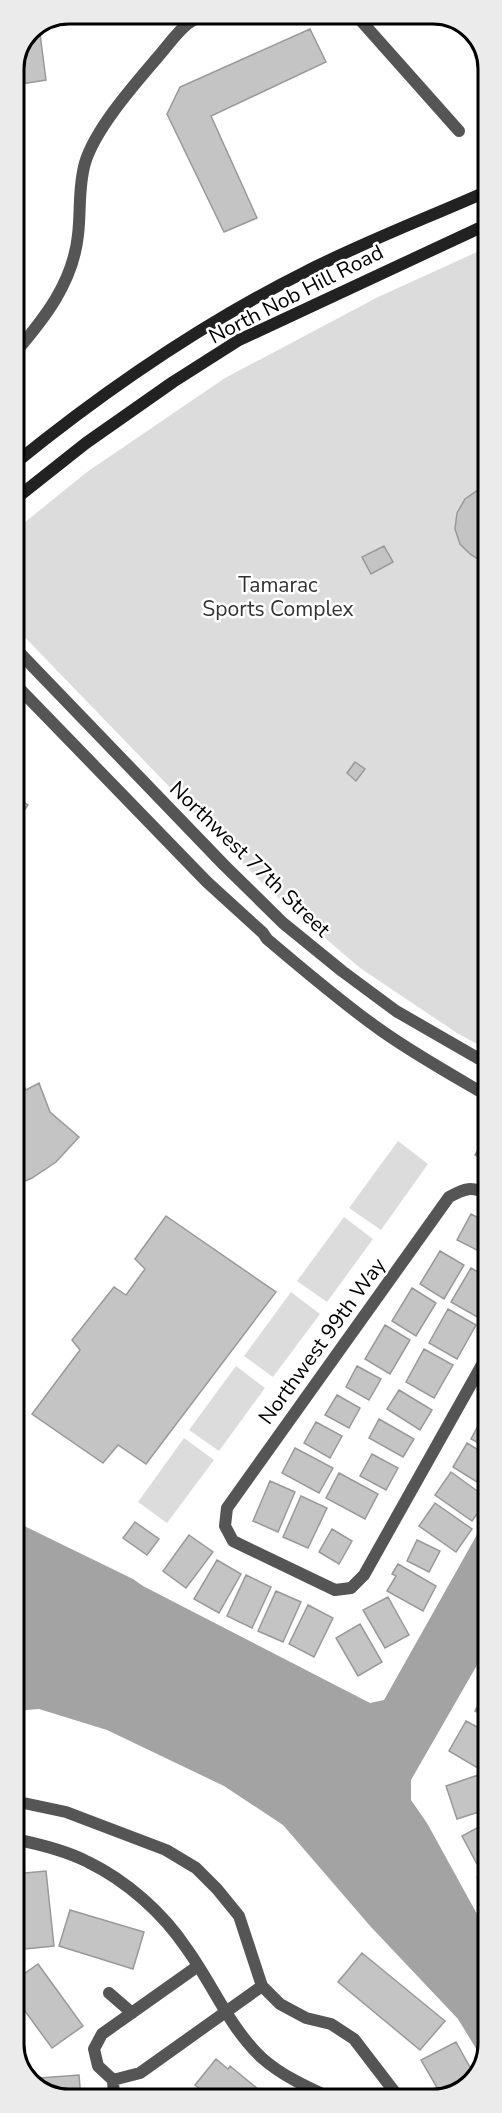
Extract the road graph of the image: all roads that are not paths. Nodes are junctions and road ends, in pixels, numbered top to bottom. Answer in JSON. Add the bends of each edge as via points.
{"nodes":[{"id":1,"x":188,"y":24,"type":"edge"},
{"id":2,"x":364,"y":24,"type":"edge"},
{"id":3,"x":459,"y":131,"type":"dead end"},
{"id":4,"x":478,"y":195,"type":"edge"},
{"id":5,"x":478,"y":229,"type":"edge"},
{"id":6,"x":24,"y":342,"type":"edge"},
{"id":7,"x":24,"y":456,"type":"edge"},
{"id":8,"x":24,"y":492,"type":"edge"},
{"id":9,"x":24,"y":657,"type":"edge"},
{"id":10,"x":24,"y":693,"type":"edge"},
{"id":11,"x":478,"y":1058,"type":"edge"},
{"id":12,"x":478,"y":1090,"type":"edge"},
{"id":13,"x":478,"y":1190,"type":"edge"},
{"id":14,"x":478,"y":1372,"type":"edge"},
{"id":15,"x":24,"y":1803,"type":"edge"},
{"id":16,"x":24,"y":1841,"type":"edge"},
{"id":17,"x":198,"y":1966,"type":"junction"},
{"id":18,"x":262,"y":1986,"type":"junction"},
{"id":19,"x":109,"y":1993,"type":"dead end"},
{"id":20,"x":225,"y":2012,"type":"junction"},
{"id":21,"x":132,"y":2013,"type":"junction"},
{"id":22,"x":113,"y":2080,"type":"junction"},
{"id":23,"x":113,"y":2089,"type":"edge"},
{"id":24,"x":311,"y":2089,"type":"edge"},
{"id":25,"x":393,"y":2089,"type":"edge"}],
"edges":[{"from":1,"to":6,"type":"street","via":[[98,135],[79,186],[73,266],[39,325]]},
{"from":2,"to":3,"type":"street"},
{"from":4,"to":7,"type":"main road","name":"North Nob Hill Road","via":[[306,272],[223,317],[140,369]]},
{"from":5,"to":8,"type":"main road","name":"North Nob Hill Road","via":[[239,340],[86,443]]},
{"from":9,"to":11,"type":"street","name":"Northwest 77th Street","via":[[283,923],[396,1011]]},
{"from":10,"to":12,"type":"street","name":"Northwest 77th Street","via":[[267,939],[381,1031]]},
{"from":13,"to":14,"type":"street","name":"Northwest 99th Way","via":[[464,1188],[448,1197],[227,1508],[225,1526],[233,1541],[334,1590],[351,1588],[364,1575]]},
{"from":15,"to":18,"type":"street","via":[[66,1812],[166,1850],[196,1868],[239,1916]]},
{"from":16,"to":17,"type":"street","via":[[88,1862],[126,1886],[162,1918]]},
{"from":17,"to":20,"type":"street"},
{"from":17,"to":21,"type":"street"},
{"from":18,"to":20,"type":"street"},
{"from":18,"to":25,"type":"street","via":[[280,2004],[306,2018],[331,2024],[354,2039]]},
{"from":19,"to":21,"type":"street"},
{"from":20,"to":22,"type":"street","via":[[140,2073]]},
{"from":20,"to":24,"type":"street","via":[[263,2059]]},
{"from":21,"to":22,"type":"street","via":[[102,2034],[94,2049],[98,2066]]},
{"from":22,"to":23,"type":"street"}]}
